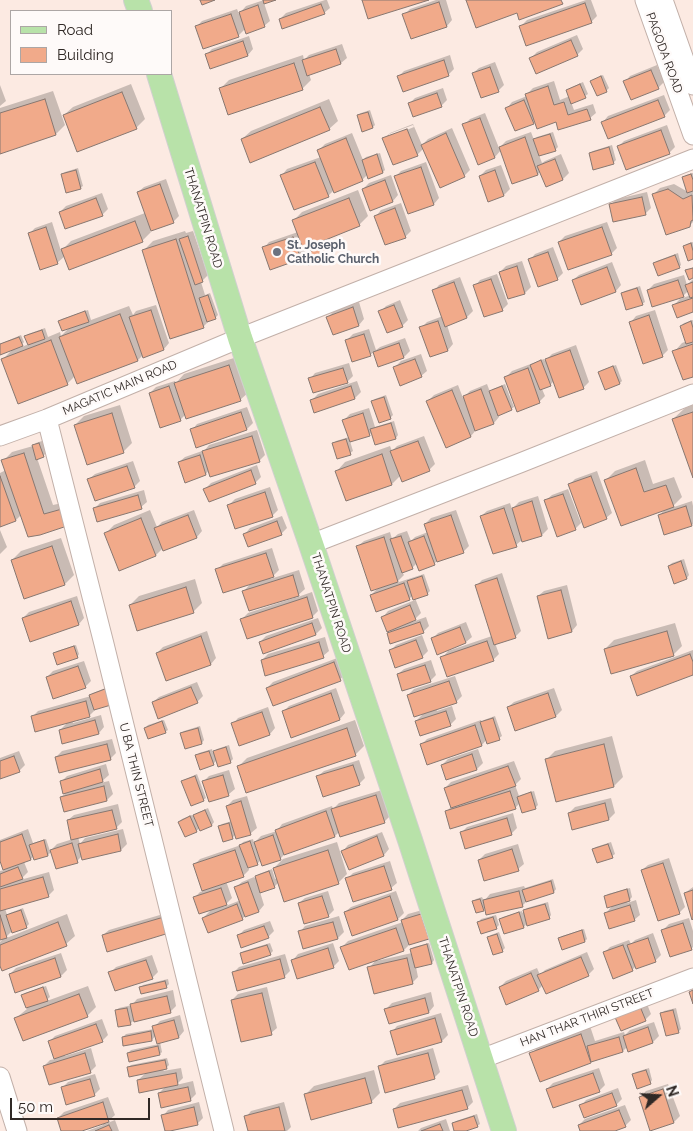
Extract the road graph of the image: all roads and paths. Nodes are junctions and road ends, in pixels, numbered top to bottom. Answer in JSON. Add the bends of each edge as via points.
{"nodes":[{"id":1,"x":645,"y":0,"type":"edge"},
{"id":2,"x":663,"y":0,"type":"edge"},
{"id":3,"x":159,"y":75,"type":"edge"},
{"id":4,"x":693,"y":85,"type":"edge"},
{"id":5,"x":693,"y":135,"type":"edge"},
{"id":6,"x":693,"y":159,"type":"edge"},
{"id":7,"x":240,"y":338,"type":"junction"},
{"id":8,"x":693,"y":394,"type":"edge"},
{"id":9,"x":47,"y":419,"type":"junction"},
{"id":10,"x":2,"y":429,"type":"edge"},
{"id":11,"x":311,"y":544,"type":"junction"},
{"id":12,"x":693,"y":978,"type":"edge"},
{"id":13,"x":481,"y":1059,"type":"junction"},
{"id":14,"x":0,"y":1077,"type":"edge"},
{"id":15,"x":17,"y":1131,"type":"edge"},
{"id":16,"x":224,"y":1131,"type":"edge"},
{"id":17,"x":504,"y":1131,"type":"edge"}],
"edges":[{"from":1,"to":5,"type":"street","name":"PAGODA ROAD"},
{"from":2,"to":4,"type":"street","name":"PAGODA ROAD"},
{"from":3,"to":7,"type":"main road","name":"THANATPIN ROAD"},
{"from":6,"to":7,"type":"street","name":"MAGATIC MAIN ROAD"},
{"from":7,"to":9,"type":"street","name":"MAGATIC MAIN ROAD"},
{"from":7,"to":11,"type":"main road","name":"THANATPIN ROAD"},
{"from":8,"to":11,"type":"street"},
{"from":9,"to":10,"type":"street","name":"MAGATIC MAIN ROAD"},
{"from":9,"to":16,"type":"street","name":"U BA THIN STREET"},
{"from":11,"to":13,"type":"main road","name":"THANATPIN ROAD"},
{"from":12,"to":13,"type":"street","name":"HAN THAR THIRI STREET"},
{"from":13,"to":17,"type":"main road","name":"THANATPIN ROAD"},
{"from":14,"to":15,"type":"street"}]}
